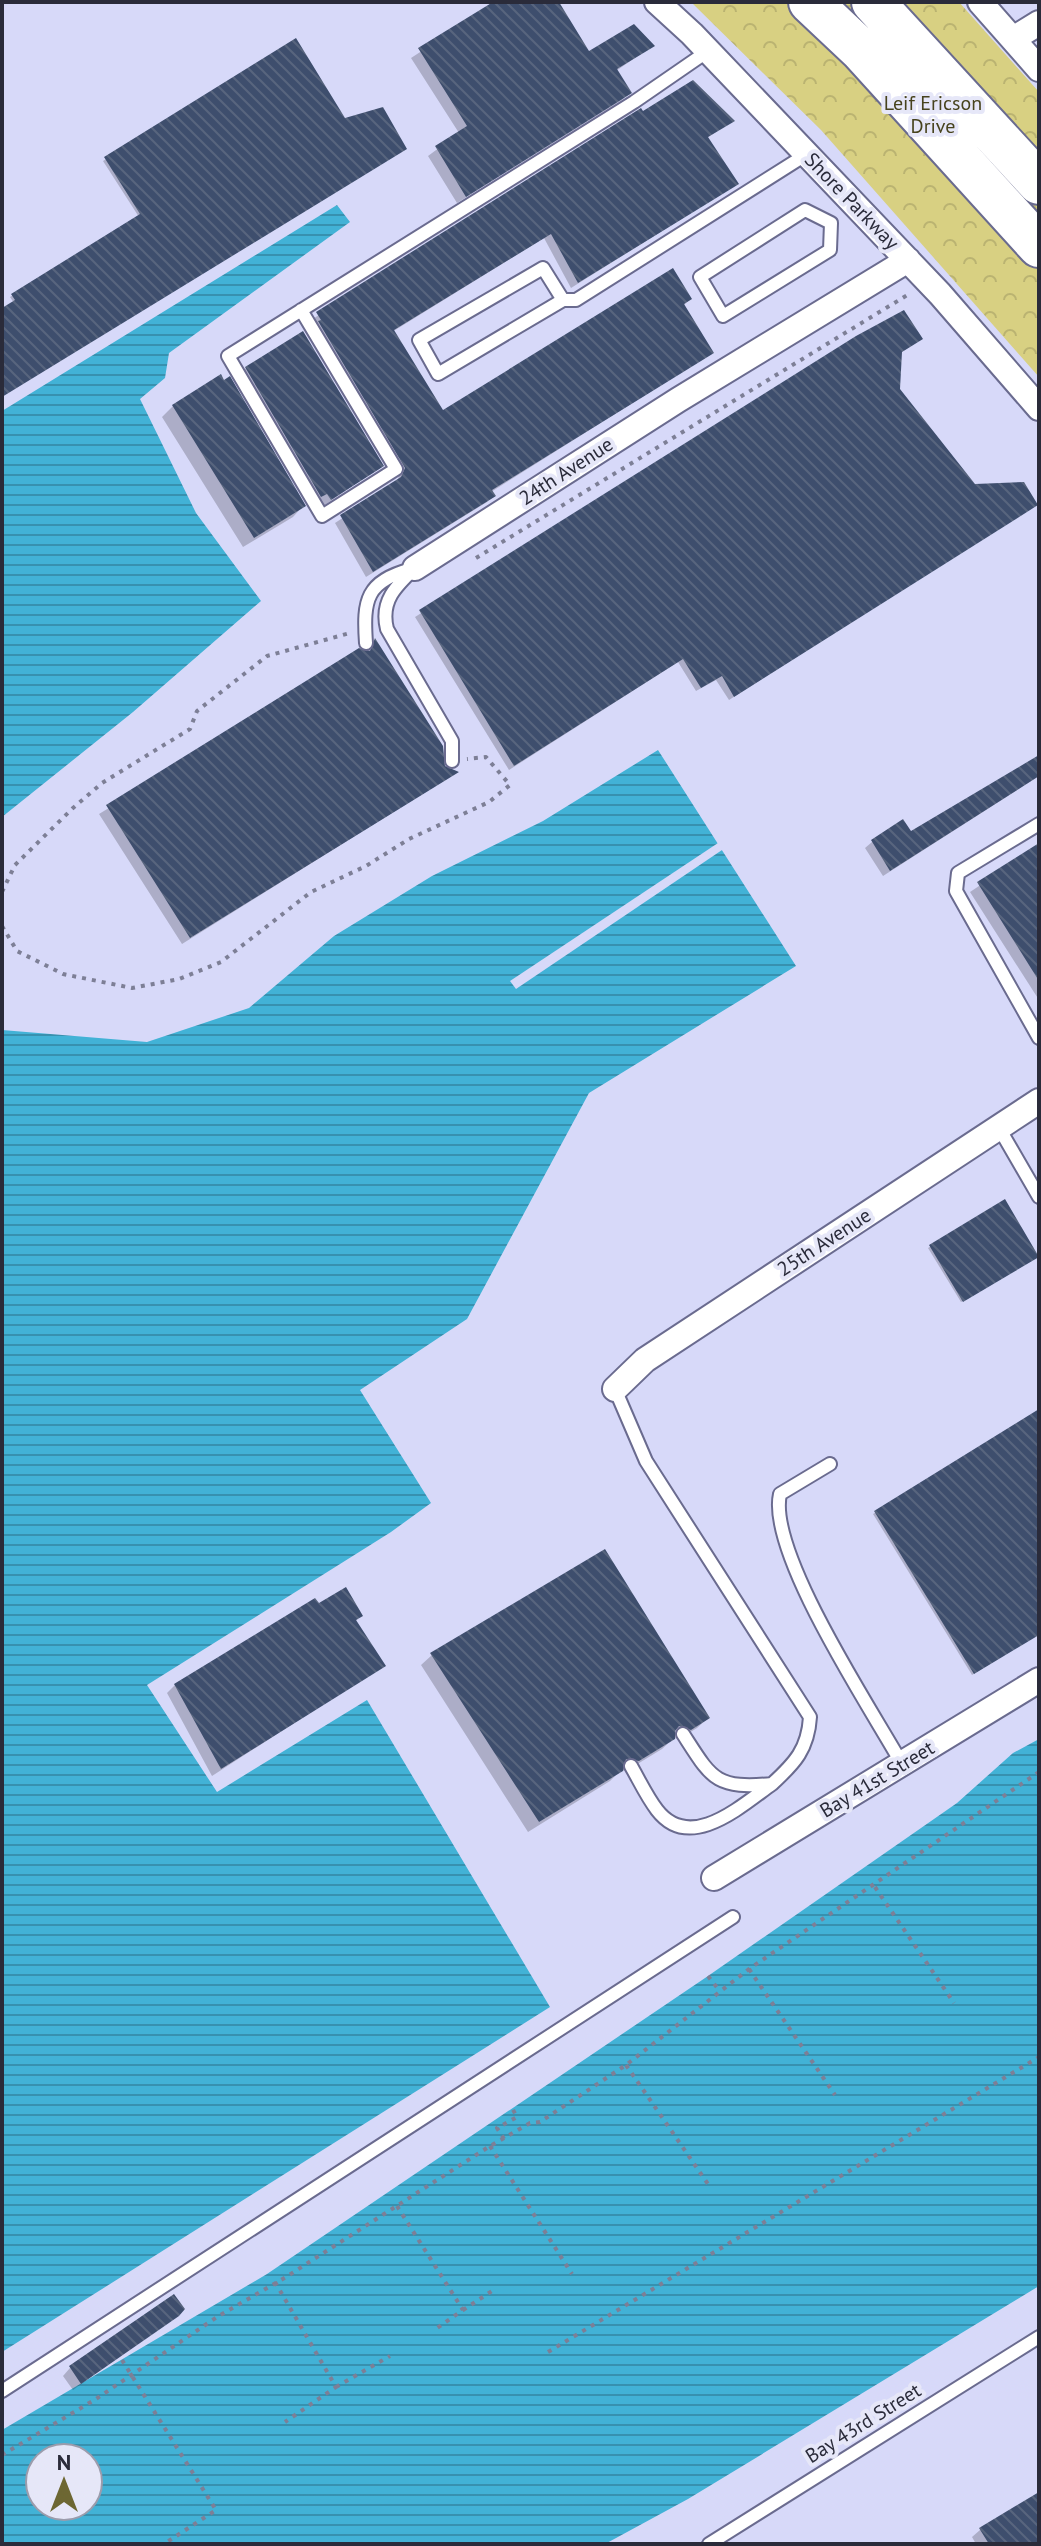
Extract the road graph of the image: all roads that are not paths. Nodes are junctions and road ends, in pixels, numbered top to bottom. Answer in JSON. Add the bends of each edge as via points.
{"nodes":[{"id":1,"x":657,"y":2,"type":"edge"},
{"id":2,"x":810,"y":2,"type":"edge"},
{"id":3,"x":873,"y":2,"type":"edge"},
{"id":4,"x":980,"y":2,"type":"edge"},
{"id":5,"x":1039,"y":23,"type":"edge"},
{"id":6,"x":1013,"y":39,"type":"junction"},
{"id":7,"x":708,"y":51,"type":"junction"},
{"id":8,"x":1039,"y":69,"type":"edge"},
{"id":9,"x":807,"y":154,"type":"junction"},
{"id":10,"x":1039,"y":183,"type":"edge"},
{"id":11,"x":856,"y":205,"type":"junction"},
{"id":12,"x":831,"y":223,"type":"junction"},
{"id":13,"x":1039,"y":246,"type":"edge"},
{"id":14,"x":908,"y":260,"type":"junction"},
{"id":15,"x":563,"y":300,"type":"junction"},
{"id":16,"x":301,"y":310,"type":"junction"},
{"id":17,"x":1039,"y":408,"type":"edge"},
{"id":18,"x":415,"y":568,"type":"junction"},
{"id":19,"x":366,"y":643,"type":"dead end"},
{"id":20,"x":452,"y":761,"type":"road end"},
{"id":21,"x":1039,"y":824,"type":"edge"},
{"id":22,"x":1039,"y":1038,"type":"edge"},
{"id":23,"x":1039,"y":1101,"type":"edge"},
{"id":24,"x":999,"y":1128,"type":"junction"},
{"id":25,"x":1039,"y":1197,"type":"edge"},
{"id":26,"x":615,"y":1389,"type":"joint"},
{"id":27,"x":830,"y":1464,"type":"dead end"},
{"id":28,"x":1039,"y":1680,"type":"edge"},
{"id":29,"x":683,"y":1734,"type":"dead end"},
{"id":30,"x":902,"y":1764,"type":"junction"},
{"id":31,"x":631,"y":1766,"type":"dead end"},
{"id":32,"x":772,"y":1784,"type":"junction"},
{"id":33,"x":714,"y":1878,"type":"dead end"},
{"id":34,"x":733,"y":1917,"type":"dead end"},
{"id":35,"x":1039,"y":2337,"type":"edge"},
{"id":36,"x":2,"y":2391,"type":"edge"},
{"id":37,"x":709,"y":2544,"type":"edge"}],
"edges":[{"from":1,"to":7,"type":"street","name":"Shore Parkway"},
{"from":2,"to":13,"type":"highway","via":[[861,50]]},
{"from":3,"to":10,"type":"highway"},
{"from":4,"to":6,"type":"street"},
{"from":5,"to":6,"type":"street"},
{"from":6,"to":8,"type":"street"},
{"from":7,"to":9,"type":"street","name":"Shore Parkway"},
{"from":7,"to":16,"type":"lane"},
{"from":9,"to":11,"type":"street","name":"Shore Parkway"},
{"from":9,"to":15,"type":"lane","via":[[576,300]]},
{"from":11,"to":12,"type":"lane"},
{"from":11,"to":14,"type":"street","name":"Shore Parkway"},
{"from":12,"to":12,"type":"lane","via":[[805,210],[700,277],[723,316],[830,250]]},
{"from":14,"to":17,"type":"street","name":"Shore Parkway"},
{"from":14,"to":18,"type":"street","name":"24th Avenue"},
{"from":15,"to":15,"type":"lane","via":[[543,268],[419,340],[438,374]]},
{"from":16,"to":16,"type":"lane","via":[[228,356],[322,516],[396,469]]},
{"from":18,"to":19,"type":"lane","via":[[390,575],[371,593],[363,614]]},
{"from":18,"to":20,"type":"lane","name":"24th Avenue","via":[[393,590],[383,615],[452,741]]},
{"from":21,"to":22,"type":"lane","via":[[958,873],[956,891]]},
{"from":23,"to":24,"type":"street","name":"25th Avenue"},
{"from":24,"to":25,"type":"lane"},
{"from":24,"to":26,"type":"street","name":"25th Avenue","via":[[645,1360]]},
{"from":26,"to":32,"type":"lane","via":[[646,1461],[810,1717],[802,1753]]},
{"from":27,"to":30,"type":"lane","via":[[780,1494],[776,1511],[793,1571]]},
{"from":28,"to":30,"type":"street","name":"Bay 41st Street"},
{"from":29,"to":32,"type":"lane","via":[[711,1777],[731,1784]]},
{"from":30,"to":33,"type":"street","name":"Bay 41st Street"},
{"from":31,"to":32,"type":"lane","via":[[657,1811],[672,1825],[685,1828],[723,1818]]},
{"from":34,"to":36,"type":"lane"},
{"from":35,"to":37,"type":"lane","name":"Bay 43rd Street"}]}
